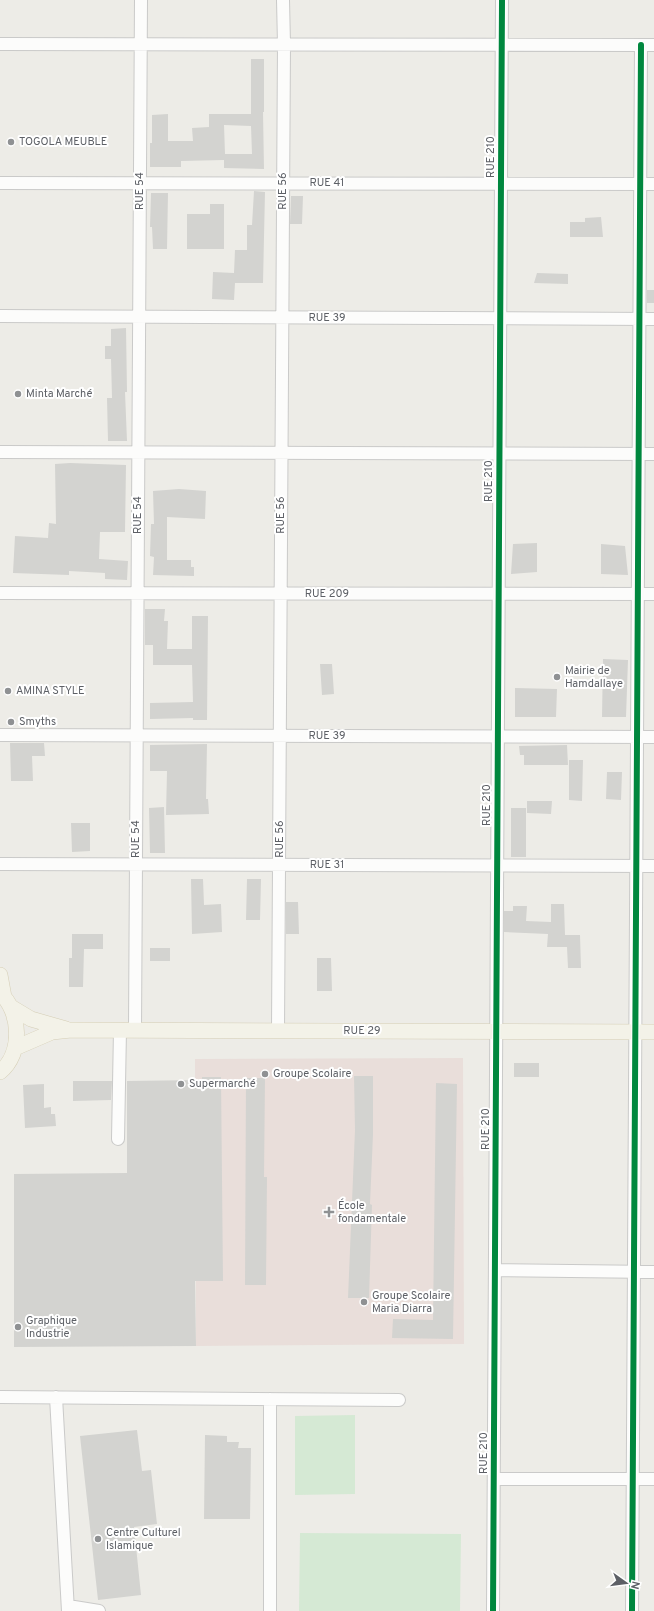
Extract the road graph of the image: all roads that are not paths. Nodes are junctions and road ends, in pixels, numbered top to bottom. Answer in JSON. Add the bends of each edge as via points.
{"nodes":[{"id":1,"x":141,"y":0,"type":"edge"},
{"id":2,"x":283,"y":0,"type":"edge"},
{"id":3,"x":502,"y":0,"type":"edge"},
{"id":4,"x":0,"y":44,"type":"edge"},
{"id":5,"x":141,"y":44,"type":"junction"},
{"id":6,"x":284,"y":44,"type":"junction"},
{"id":7,"x":502,"y":45,"type":"junction"},
{"id":8,"x":641,"y":45,"type":"junction"},
{"id":9,"x":654,"y":45,"type":"edge"},
{"id":10,"x":0,"y":182,"type":"edge"},
{"id":11,"x":140,"y":183,"type":"junction"},
{"id":12,"x":283,"y":183,"type":"junction"},
{"id":13,"x":501,"y":184,"type":"junction"},
{"id":14,"x":640,"y":184,"type":"junction"},
{"id":15,"x":654,"y":184,"type":"edge"},
{"id":16,"x":0,"y":316,"type":"edge"},
{"id":17,"x":139,"y":317,"type":"junction"},
{"id":18,"x":283,"y":317,"type":"junction"},
{"id":19,"x":500,"y":318,"type":"junction"},
{"id":20,"x":639,"y":319,"type":"junction"},
{"id":21,"x":654,"y":319,"type":"edge"},
{"id":22,"x":0,"y":452,"type":"edge"},
{"id":23,"x":138,"y":453,"type":"junction"},
{"id":24,"x":282,"y":453,"type":"junction"},
{"id":25,"x":499,"y":454,"type":"junction"},
{"id":26,"x":638,"y":454,"type":"junction"},
{"id":27,"x":654,"y":454,"type":"edge"},
{"id":28,"x":0,"y":593,"type":"edge"},
{"id":29,"x":138,"y":593,"type":"junction"},
{"id":30,"x":281,"y":594,"type":"junction"},
{"id":31,"x":499,"y":594,"type":"junction"},
{"id":32,"x":638,"y":594,"type":"junction"},
{"id":33,"x":654,"y":594,"type":"edge"},
{"id":34,"x":0,"y":735,"type":"edge"},
{"id":35,"x":137,"y":735,"type":"junction"},
{"id":36,"x":280,"y":735,"type":"junction"},
{"id":37,"x":498,"y":736,"type":"junction"},
{"id":38,"x":637,"y":737,"type":"junction"},
{"id":39,"x":654,"y":737,"type":"edge"},
{"id":40,"x":0,"y":864,"type":"edge"},
{"id":41,"x":136,"y":865,"type":"junction"},
{"id":42,"x":279,"y":865,"type":"junction"},
{"id":43,"x":497,"y":866,"type":"junction"},
{"id":44,"x":636,"y":866,"type":"junction"},
{"id":45,"x":654,"y":866,"type":"edge"},
{"id":46,"x":0,"y":975,"type":"edge"},
{"id":47,"x":5,"y":999,"type":"edge"},
{"id":48,"x":70,"y":1030,"type":"junction"},
{"id":49,"x":120,"y":1030,"type":"junction"},
{"id":50,"x":135,"y":1031,"type":"junction"},
{"id":51,"x":278,"y":1031,"type":"junction"},
{"id":52,"x":496,"y":1032,"type":"junction"},
{"id":53,"x":635,"y":1032,"type":"junction"},
{"id":54,"x":654,"y":1032,"type":"edge"},
{"id":55,"x":15,"y":1048,"type":"junction"},
{"id":56,"x":1,"y":1073,"type":"edge"},
{"id":57,"x":118,"y":1139,"type":"dead end"},
{"id":58,"x":495,"y":1270,"type":"junction"},
{"id":59,"x":634,"y":1272,"type":"junction"},
{"id":60,"x":654,"y":1272,"type":"edge"},
{"id":61,"x":0,"y":1397,"type":"edge"},
{"id":62,"x":56,"y":1398,"type":"junction"},
{"id":63,"x":270,"y":1399,"type":"junction"},
{"id":64,"x":399,"y":1400,"type":"dead end"},
{"id":65,"x":494,"y":1479,"type":"junction"},
{"id":66,"x":632,"y":1479,"type":"junction"},
{"id":67,"x":654,"y":1479,"type":"edge"},
{"id":68,"x":68,"y":1608,"type":"edge"},
{"id":69,"x":98,"y":1611,"type":"edge"},
{"id":70,"x":270,"y":1611,"type":"edge"},
{"id":71,"x":493,"y":1611,"type":"edge"},
{"id":72,"x":632,"y":1611,"type":"edge"}],
"edges":[{"from":1,"to":5,"type":"street","name":"RUE 54"},
{"from":2,"to":6,"type":"street","name":"RUE 56"},
{"from":3,"to":7,"type":"street","name":"RUE 210"},
{"from":4,"to":5,"type":"street"},
{"from":5,"to":6,"type":"street"},
{"from":5,"to":11,"type":"street","name":"RUE 54"},
{"from":6,"to":7,"type":"street"},
{"from":6,"to":12,"type":"street","name":"RUE 56"},
{"from":7,"to":8,"type":"street"},
{"from":7,"to":13,"type":"street","name":"RUE 210"},
{"from":8,"to":9,"type":"street"},
{"from":8,"to":14,"type":"street"},
{"from":10,"to":11,"type":"street","name":"RUE 41"},
{"from":11,"to":12,"type":"street","name":"RUE 41"},
{"from":11,"to":17,"type":"street","name":"RUE 54"},
{"from":12,"to":13,"type":"street","name":"RUE 41"},
{"from":12,"to":18,"type":"street","name":"RUE 56"},
{"from":13,"to":14,"type":"street","name":"RUE 41"},
{"from":13,"to":19,"type":"street","name":"RUE 210"},
{"from":14,"to":15,"type":"street","name":"RUE 41"},
{"from":14,"to":20,"type":"street"},
{"from":16,"to":17,"type":"street","name":"RUE 39"},
{"from":17,"to":18,"type":"street","name":"RUE 39"},
{"from":17,"to":23,"type":"street","name":"RUE 54"},
{"from":18,"to":19,"type":"street","name":"RUE 39"},
{"from":18,"to":24,"type":"street","name":"RUE 56"},
{"from":19,"to":20,"type":"street","name":"RUE 39"},
{"from":19,"to":25,"type":"street","name":"RUE 210"},
{"from":20,"to":21,"type":"street","name":"RUE 39"},
{"from":20,"to":26,"type":"street"},
{"from":22,"to":23,"type":"street"},
{"from":23,"to":24,"type":"street"},
{"from":23,"to":29,"type":"street","name":"RUE 54"},
{"from":24,"to":25,"type":"street"},
{"from":24,"to":30,"type":"street","name":"RUE 56"},
{"from":25,"to":26,"type":"street"},
{"from":25,"to":31,"type":"street","name":"RUE 210"},
{"from":26,"to":27,"type":"street"},
{"from":26,"to":32,"type":"street"},
{"from":28,"to":29,"type":"street","name":"RUE 209"},
{"from":29,"to":30,"type":"street","name":"RUE 209"},
{"from":29,"to":35,"type":"street","name":"RUE 54"},
{"from":30,"to":31,"type":"street","name":"RUE 209"},
{"from":30,"to":36,"type":"street","name":"RUE 56"},
{"from":31,"to":32,"type":"street","name":"RUE 209"},
{"from":31,"to":37,"type":"street","name":"RUE 210"},
{"from":32,"to":33,"type":"street","name":"RUE 209"},
{"from":32,"to":38,"type":"street"},
{"from":34,"to":35,"type":"street","name":"RUE 39"},
{"from":35,"to":36,"type":"street","name":"RUE 39"},
{"from":35,"to":41,"type":"street","name":"RUE 54"},
{"from":36,"to":37,"type":"street","name":"RUE 39"},
{"from":36,"to":42,"type":"street","name":"RUE 56"},
{"from":37,"to":38,"type":"street","name":"RUE 39"},
{"from":37,"to":43,"type":"street","name":"RUE 210"},
{"from":38,"to":39,"type":"street","name":"RUE 39"},
{"from":38,"to":44,"type":"street"},
{"from":40,"to":41,"type":"street","name":"RUE 31"},
{"from":41,"to":42,"type":"street","name":"RUE 31"},
{"from":41,"to":50,"type":"street","name":"RUE 54"},
{"from":42,"to":43,"type":"street","name":"RUE 31"},
{"from":42,"to":51,"type":"street","name":"RUE 56"},
{"from":43,"to":44,"type":"street","name":"RUE 31"},
{"from":43,"to":52,"type":"street","name":"RUE 210"},
{"from":44,"to":45,"type":"street","name":"RUE 31"},
{"from":44,"to":53,"type":"street"},
{"from":46,"to":47,"type":"main road"},
{"from":47,"to":48,"type":"main road","name":"RUE 29","via":[[31,1019]]},
{"from":47,"to":55,"type":"main road","via":[[17,1027]]},
{"from":48,"to":49,"type":"main road","name":"RUE 29"},
{"from":48,"to":55,"type":"main road","name":"RUE 29","via":[[52,1032]]},
{"from":49,"to":50,"type":"main road","name":"RUE 29"},
{"from":49,"to":57,"type":"street"},
{"from":50,"to":51,"type":"main road","name":"RUE 29"},
{"from":51,"to":52,"type":"main road","name":"RUE 29"},
{"from":52,"to":53,"type":"main road","name":"RUE 29"},
{"from":52,"to":58,"type":"street","name":"RUE 210"},
{"from":53,"to":54,"type":"main road","name":"RUE 29"},
{"from":53,"to":59,"type":"street"},
{"from":55,"to":56,"type":"main road"},
{"from":58,"to":59,"type":"street"},
{"from":58,"to":65,"type":"street","name":"RUE 210"},
{"from":59,"to":60,"type":"street"},
{"from":59,"to":66,"type":"street"},
{"from":61,"to":62,"type":"street"},
{"from":62,"to":63,"type":"street"},
{"from":62,"to":68,"type":"street"},
{"from":63,"to":64,"type":"street"},
{"from":63,"to":70,"type":"street"},
{"from":65,"to":66,"type":"street"},
{"from":65,"to":71,"type":"street","name":"RUE 210"},
{"from":66,"to":67,"type":"street"},
{"from":66,"to":72,"type":"street"},
{"from":68,"to":69,"type":"street"}]}
